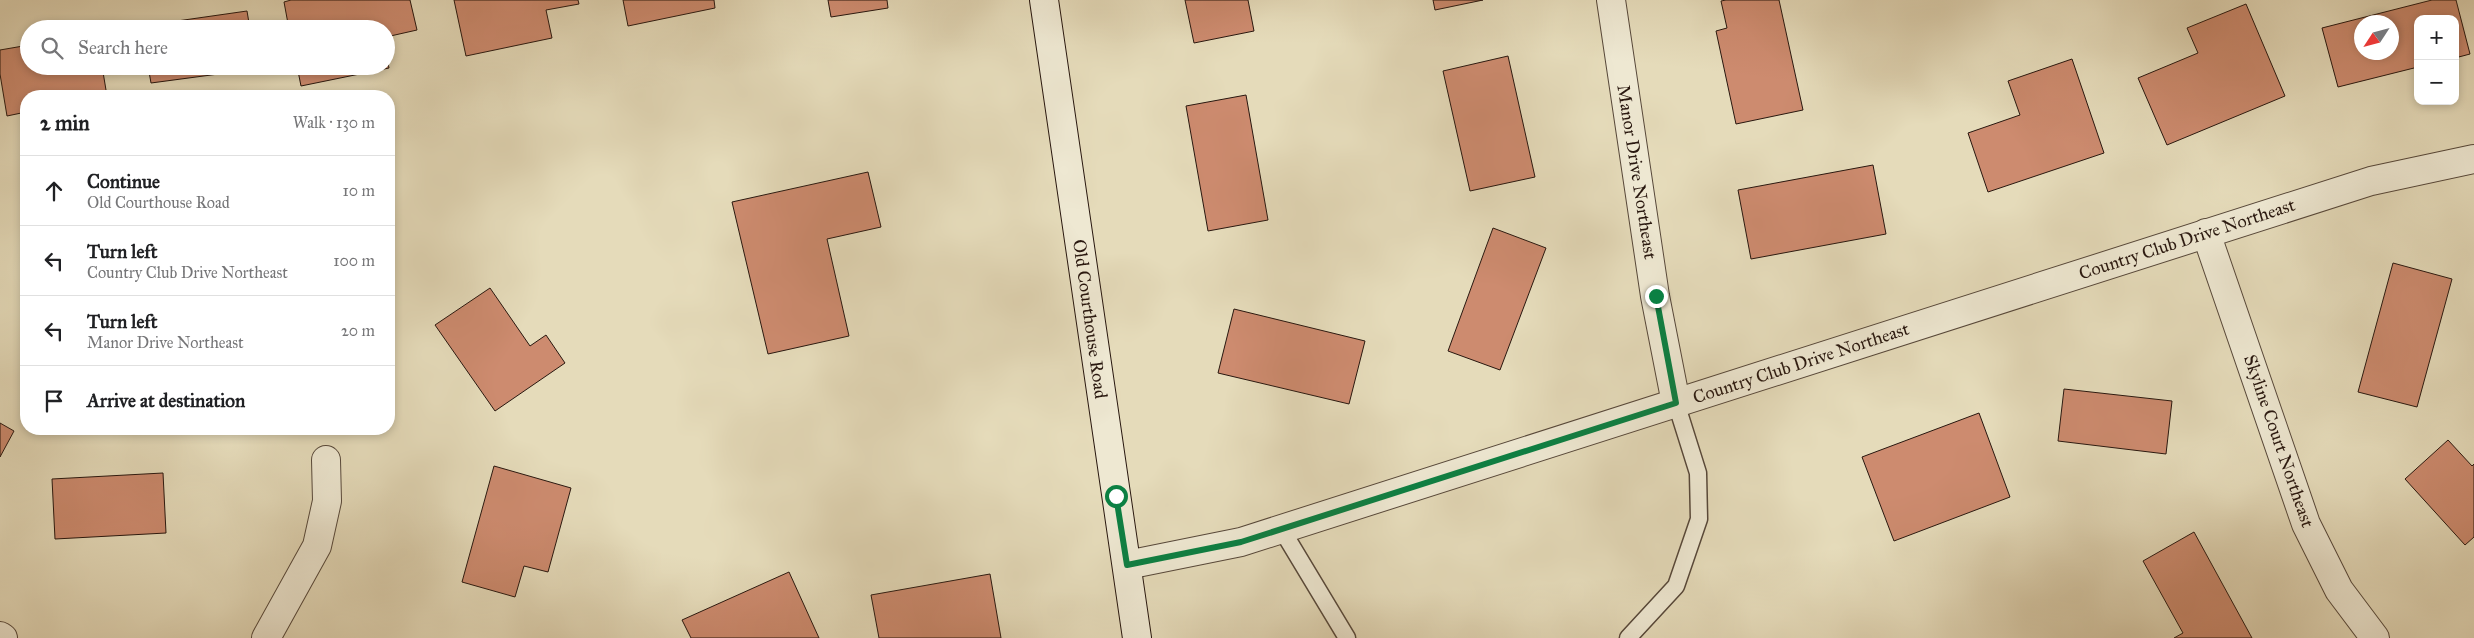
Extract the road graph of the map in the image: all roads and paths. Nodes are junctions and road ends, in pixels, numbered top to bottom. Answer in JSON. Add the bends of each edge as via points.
{"nodes":[{"id":1,"x":1044,"y":0,"type":"edge"},
{"id":2,"x":1611,"y":0,"type":"edge"},
{"id":3,"x":2474,"y":159,"type":"edge"},
{"id":4,"x":2206,"y":233,"type":"junction"},
{"id":5,"x":1676,"y":403,"type":"junction"},
{"id":6,"x":326,"y":460,"type":"dead end"},
{"id":7,"x":1282,"y":530,"type":"junction"},
{"id":8,"x":1127,"y":565,"type":"junction"},
{"id":9,"x":266,"y":638,"type":"edge"},
{"id":10,"x":1137,"y":638,"type":"edge"},
{"id":11,"x":1347,"y":638,"type":"edge"},
{"id":12,"x":1628,"y":638,"type":"edge"},
{"id":13,"x":2374,"y":638,"type":"edge"}],
"edges":[{"from":1,"to":8,"type":"street","name":"Old Courthouse Road"},
{"from":2,"to":5,"type":"street","name":"Manor Drive Northeast","via":[[1656,296]]},
{"from":3,"to":4,"type":"street","name":"Country Club Drive Northeast","via":[[2371,181]]},
{"from":4,"to":5,"type":"street","name":"Country Club Drive Northeast"},
{"from":4,"to":13,"type":"street","name":"Skyline Court Northeast","via":[[2306,524],[2339,590]]},
{"from":5,"to":7,"type":"street","name":"Country Club Drive Northeast"},
{"from":5,"to":12,"type":"lane","via":[[1698,473],[1699,519],[1676,586]]},
{"from":6,"to":9,"type":"street","via":[[327,501],[317,546]]},
{"from":7,"to":8,"type":"street","name":"Country Club Drive Northeast","via":[[1241,542]]},
{"from":7,"to":11,"type":"lane"},
{"from":8,"to":10,"type":"street","name":"Old Courthouse Road"}]}
